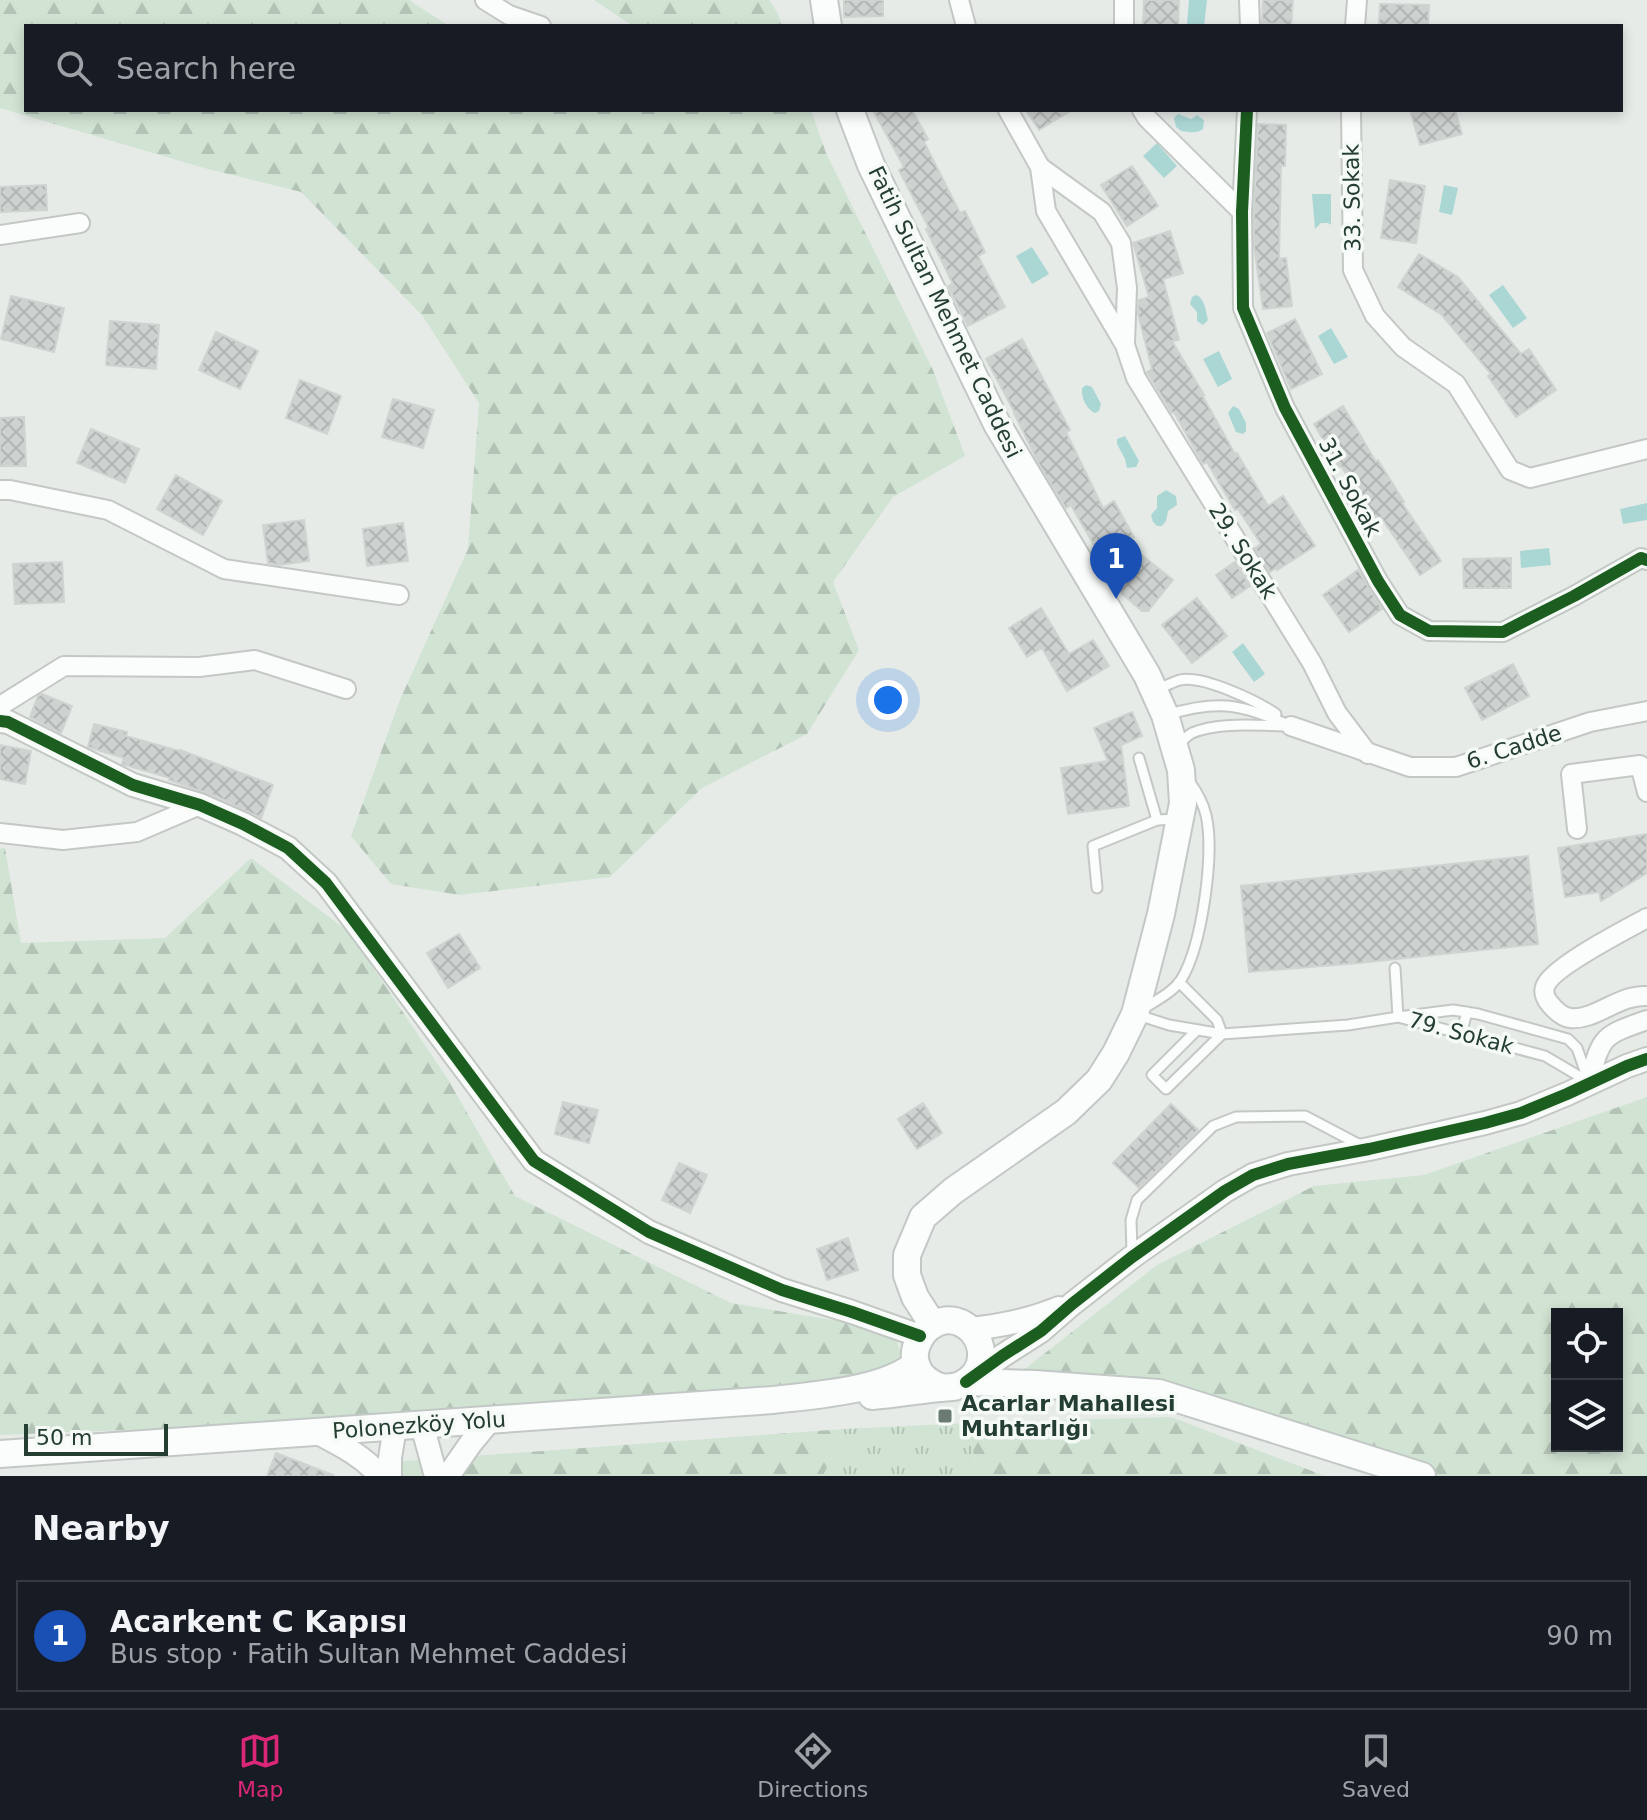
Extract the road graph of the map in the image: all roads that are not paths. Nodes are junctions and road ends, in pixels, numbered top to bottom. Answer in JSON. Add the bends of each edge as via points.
{"nodes":[{"id":1,"x":485,"y":0,"type":"edge"},
{"id":2,"x":824,"y":0,"type":"edge"},
{"id":3,"x":959,"y":0,"type":"edge"},
{"id":4,"x":1124,"y":0,"type":"edge"},
{"id":5,"x":1249,"y":0,"type":"edge"},
{"id":6,"x":1357,"y":0,"type":"edge"},
{"id":7,"x":535,"y":24,"type":"edge"},
{"id":8,"x":828,"y":24,"type":"edge"},
{"id":9,"x":965,"y":24,"type":"edge"},
{"id":10,"x":1124,"y":24,"type":"edge"},
{"id":11,"x":1250,"y":24,"type":"edge"},
{"id":12,"x":1355,"y":24,"type":"edge"},
{"id":13,"x":851,"y":112,"type":"edge"},
{"id":14,"x":1009,"y":112,"type":"edge"},
{"id":15,"x":1143,"y":112,"type":"edge"},
{"id":16,"x":1247,"y":112,"type":"edge"},
{"id":17,"x":1351,"y":112,"type":"edge"},
{"id":18,"x":1040,"y":167,"type":"junction"},
{"id":19,"x":1242,"y":212,"type":"junction"},
{"id":20,"x":80,"y":223,"type":"dead end"},
{"id":21,"x":0,"y":235,"type":"edge"},
{"id":22,"x":1125,"y":345,"type":"junction"},
{"id":23,"x":1647,"y":449,"type":"edge"},
{"id":24,"x":0,"y":490,"type":"edge"},
{"id":25,"x":1647,"y":560,"type":"edge"},
{"id":26,"x":399,"y":595,"type":"dead end"},
{"id":27,"x":346,"y":689,"type":"dead end"},
{"id":28,"x":1154,"y":691,"type":"junction"},
{"id":29,"x":0,"y":706,"type":"edge"},
{"id":30,"x":1647,"y":711,"type":"edge"},
{"id":31,"x":1165,"y":715,"type":"junction"},
{"id":32,"x":0,"y":721,"type":"edge"},
{"id":33,"x":1291,"y":726,"type":"junction"},
{"id":34,"x":1368,"y":754,"type":"junction"},
{"id":35,"x":1139,"y":758,"type":"dead end"},
{"id":36,"x":1178,"y":759,"type":"junction"},
{"id":37,"x":1647,"y":792,"type":"edge"},
{"id":38,"x":200,"y":805,"type":"junction"},
{"id":39,"x":1168,"y":820,"type":"junction"},
{"id":40,"x":1577,"y":829,"type":"dead end"},
{"id":41,"x":0,"y":833,"type":"edge"},
{"id":42,"x":1097,"y":888,"type":"dead end"},
{"id":43,"x":1647,"y":918,"type":"edge"},
{"id":44,"x":1395,"y":968,"type":"dead end"},
{"id":45,"x":1179,"y":982,"type":"junction"},
{"id":46,"x":1647,"y":996,"type":"edge"},
{"id":47,"x":1467,"y":1012,"type":"junction"},
{"id":48,"x":1135,"y":1014,"type":"junction"},
{"id":49,"x":1398,"y":1017,"type":"junction"},
{"id":50,"x":1647,"y":1020,"type":"edge"},
{"id":51,"x":1197,"y":1030,"type":"junction"},
{"id":52,"x":1222,"y":1034,"type":"junction"},
{"id":53,"x":1461,"y":1034,"type":"junction"},
{"id":54,"x":1647,"y":1059,"type":"edge"},
{"id":55,"x":1589,"y":1082,"type":"junction"},
{"id":56,"x":1369,"y":1149,"type":"junction"},
{"id":57,"x":1132,"y":1257,"type":"junction"},
{"id":58,"x":1072,"y":1304,"type":"junction"},
{"id":59,"x":970,"y":1329,"type":"junction"},
{"id":60,"x":926,"y":1330,"type":"junction"},
{"id":61,"x":916,"y":1364,"type":"junction"},
{"id":62,"x":955,"y":1385,"type":"junction"},
{"id":63,"x":837,"y":1393,"type":"junction"},
{"id":64,"x":490,"y":1420,"type":"junction"},
{"id":65,"x":422,"y":1425,"type":"junction"},
{"id":66,"x":395,"y":1427,"type":"junction"},
{"id":67,"x":318,"y":1433,"type":"junction"},
{"id":68,"x":0,"y":1454,"type":"edge"},
{"id":69,"x":380,"y":1476,"type":"edge"},
{"id":70,"x":390,"y":1476,"type":"edge"},
{"id":71,"x":436,"y":1476,"type":"edge"},
{"id":72,"x":448,"y":1476,"type":"edge"},
{"id":73,"x":1422,"y":1476,"type":"edge"}],
"edges":[{"from":1,"to":7,"type":"street"},
{"from":2,"to":8,"type":"main road"},
{"from":3,"to":9,"type":"street"},
{"from":4,"to":10,"type":"street"},
{"from":5,"to":11,"type":"street"},
{"from":6,"to":12,"type":"street"},
{"from":13,"to":28,"type":"main road","name":"Fatih Sultan Mehmet Caddesi","via":[[871,165],[997,424]]},
{"from":14,"to":18,"type":"street","name":"29. Sokak"},
{"from":15,"to":19,"type":"street"},
{"from":16,"to":19,"type":"street","name":"31. Sokak"},
{"from":17,"to":23,"type":"street","name":"33. Sokak","via":[[1353,270],[1375,316],[1403,347],[1456,384],[1510,470],[1530,478]]},
{"from":18,"to":22,"type":"street","name":"29. Sokak","via":[[1046,211]]},
{"from":18,"to":22,"type":"street","name":"29. Sokak","via":[[1102,212],[1121,243],[1127,288]]},
{"from":19,"to":25,"type":"street","name":"31. Sokak","via":[[1243,308],[1285,408],[1400,615],[1429,631],[1503,632],[1641,558]]},
{"from":20,"to":21,"type":"street"},
{"from":22,"to":34,"type":"street","name":"29. Sokak","via":[[1136,378],[1305,651],[1337,713]]},
{"from":24,"to":26,"type":"street","via":[[108,510],[224,569]]},
{"from":27,"to":29,"type":"street","via":[[255,660],[199,667],[64,666]]},
{"from":28,"to":31,"type":"main road","name":"Fatih Sultan Mehmet Caddesi"},
{"from":28,"to":33,"type":"lane","via":[[1180,680],[1201,682],[1262,704]]},
{"from":30,"to":34,"type":"street","name":"6. Cadde","via":[[1590,722],[1456,767],[1410,767]]},
{"from":31,"to":33,"type":"lane","via":[[1189,708],[1238,706]]},
{"from":31,"to":36,"type":"main road","name":"Fatih Sultan Mehmet Caddesi"},
{"from":32,"to":38,"type":"street","via":[[133,785]]},
{"from":33,"to":34,"type":"street","name":"6. Cadde"},
{"from":33,"to":36,"type":"lane","via":[[1204,729],[1189,734]]},
{"from":35,"to":39,"type":"lane"},
{"from":36,"to":39,"type":"main road","name":"Fatih Sultan Mehmet Caddesi","via":[[1183,803]]},
{"from":36,"to":45,"type":"lane","via":[[1207,818],[1208,863],[1198,938]]},
{"from":37,"to":40,"type":"street","via":[[1640,765],[1571,774]]},
{"from":38,"to":41,"type":"street","via":[[137,832],[63,840]]},
{"from":38,"to":60,"type":"street","via":[[288,848],[326,883],[534,1161],[649,1232],[782,1290]]},
{"from":39,"to":42,"type":"lane","via":[[1093,846]]},
{"from":39,"to":48,"type":"main road","name":"Fatih Sultan Mehmet Caddesi","via":[[1161,914]]},
{"from":43,"to":46,"type":"street","via":[[1563,967],[1550,977],[1545,996],[1562,1016],[1573,1019]]},
{"from":44,"to":49,"type":"lane"},
{"from":45,"to":48,"type":"lane"},
{"from":45,"to":52,"type":"lane","via":[[1217,1020]]},
{"from":47,"to":49,"type":"lane","name":"79. Sokak"},
{"from":47,"to":53,"type":"lane"},
{"from":47,"to":55,"type":"lane","name":"79. Sokak","via":[[1568,1039],[1577,1048]]},
{"from":48,"to":51,"type":"lane"},
{"from":48,"to":60,"type":"main road","name":"Fatih Sultan Mehmet Caddesi","via":[[1099,1080],[1066,1112],[923,1217],[907,1255],[907,1275]]},
{"from":49,"to":52,"type":"lane"},
{"from":49,"to":53,"type":"lane","name":"79. Sokak"},
{"from":50,"to":55,"type":"street","via":[[1606,1038]]},
{"from":51,"to":52,"type":"lane"},
{"from":51,"to":52,"type":"lane","via":[[1152,1075],[1166,1089]]},
{"from":53,"to":55,"type":"lane","name":"79. Sokak","via":[[1545,1056]]},
{"from":54,"to":55,"type":"street"},
{"from":55,"to":56,"type":"street","via":[[1568,1107],[1517,1130],[1441,1149]]},
{"from":56,"to":57,"type":"street","via":[[1253,1175]]},
{"from":56,"to":57,"type":"lane","via":[[1305,1116],[1236,1117],[1213,1126],[1137,1200],[1131,1220]]},
{"from":57,"to":58,"type":"street"},
{"from":58,"to":59,"type":"street","via":[[1031,1319]]},
{"from":58,"to":62,"type":"street","via":[[1041,1331]]},
{"from":59,"to":60,"type":"main road","via":[[948,1321]]},
{"from":59,"to":62,"type":"main road","via":[[980,1344],[978,1369]]},
{"from":60,"to":61,"type":"main road"},
{"from":61,"to":62,"type":"main road","via":[[934,1385]]},
{"from":61,"to":63,"type":"main road","via":[[897,1376]]},
{"from":62,"to":63,"type":"main road","via":[[870,1397]]},
{"from":62,"to":73,"type":"main road","via":[[1035,1384],[1159,1393]]},
{"from":63,"to":64,"type":"main road","name":"Polonezköy Yolu"},
{"from":64,"to":65,"type":"main road","name":"Polonezköy Yolu"},
{"from":64,"to":72,"type":"street"},
{"from":65,"to":66,"type":"main road","name":"Polonezköy Yolu"},
{"from":65,"to":71,"type":"street"},
{"from":66,"to":67,"type":"main road","name":"Polonezköy Yolu"},
{"from":66,"to":70,"type":"street"},
{"from":67,"to":68,"type":"main road","name":"Polonezköy Yolu"},
{"from":67,"to":69,"type":"street","via":[[353,1451]]}]}
